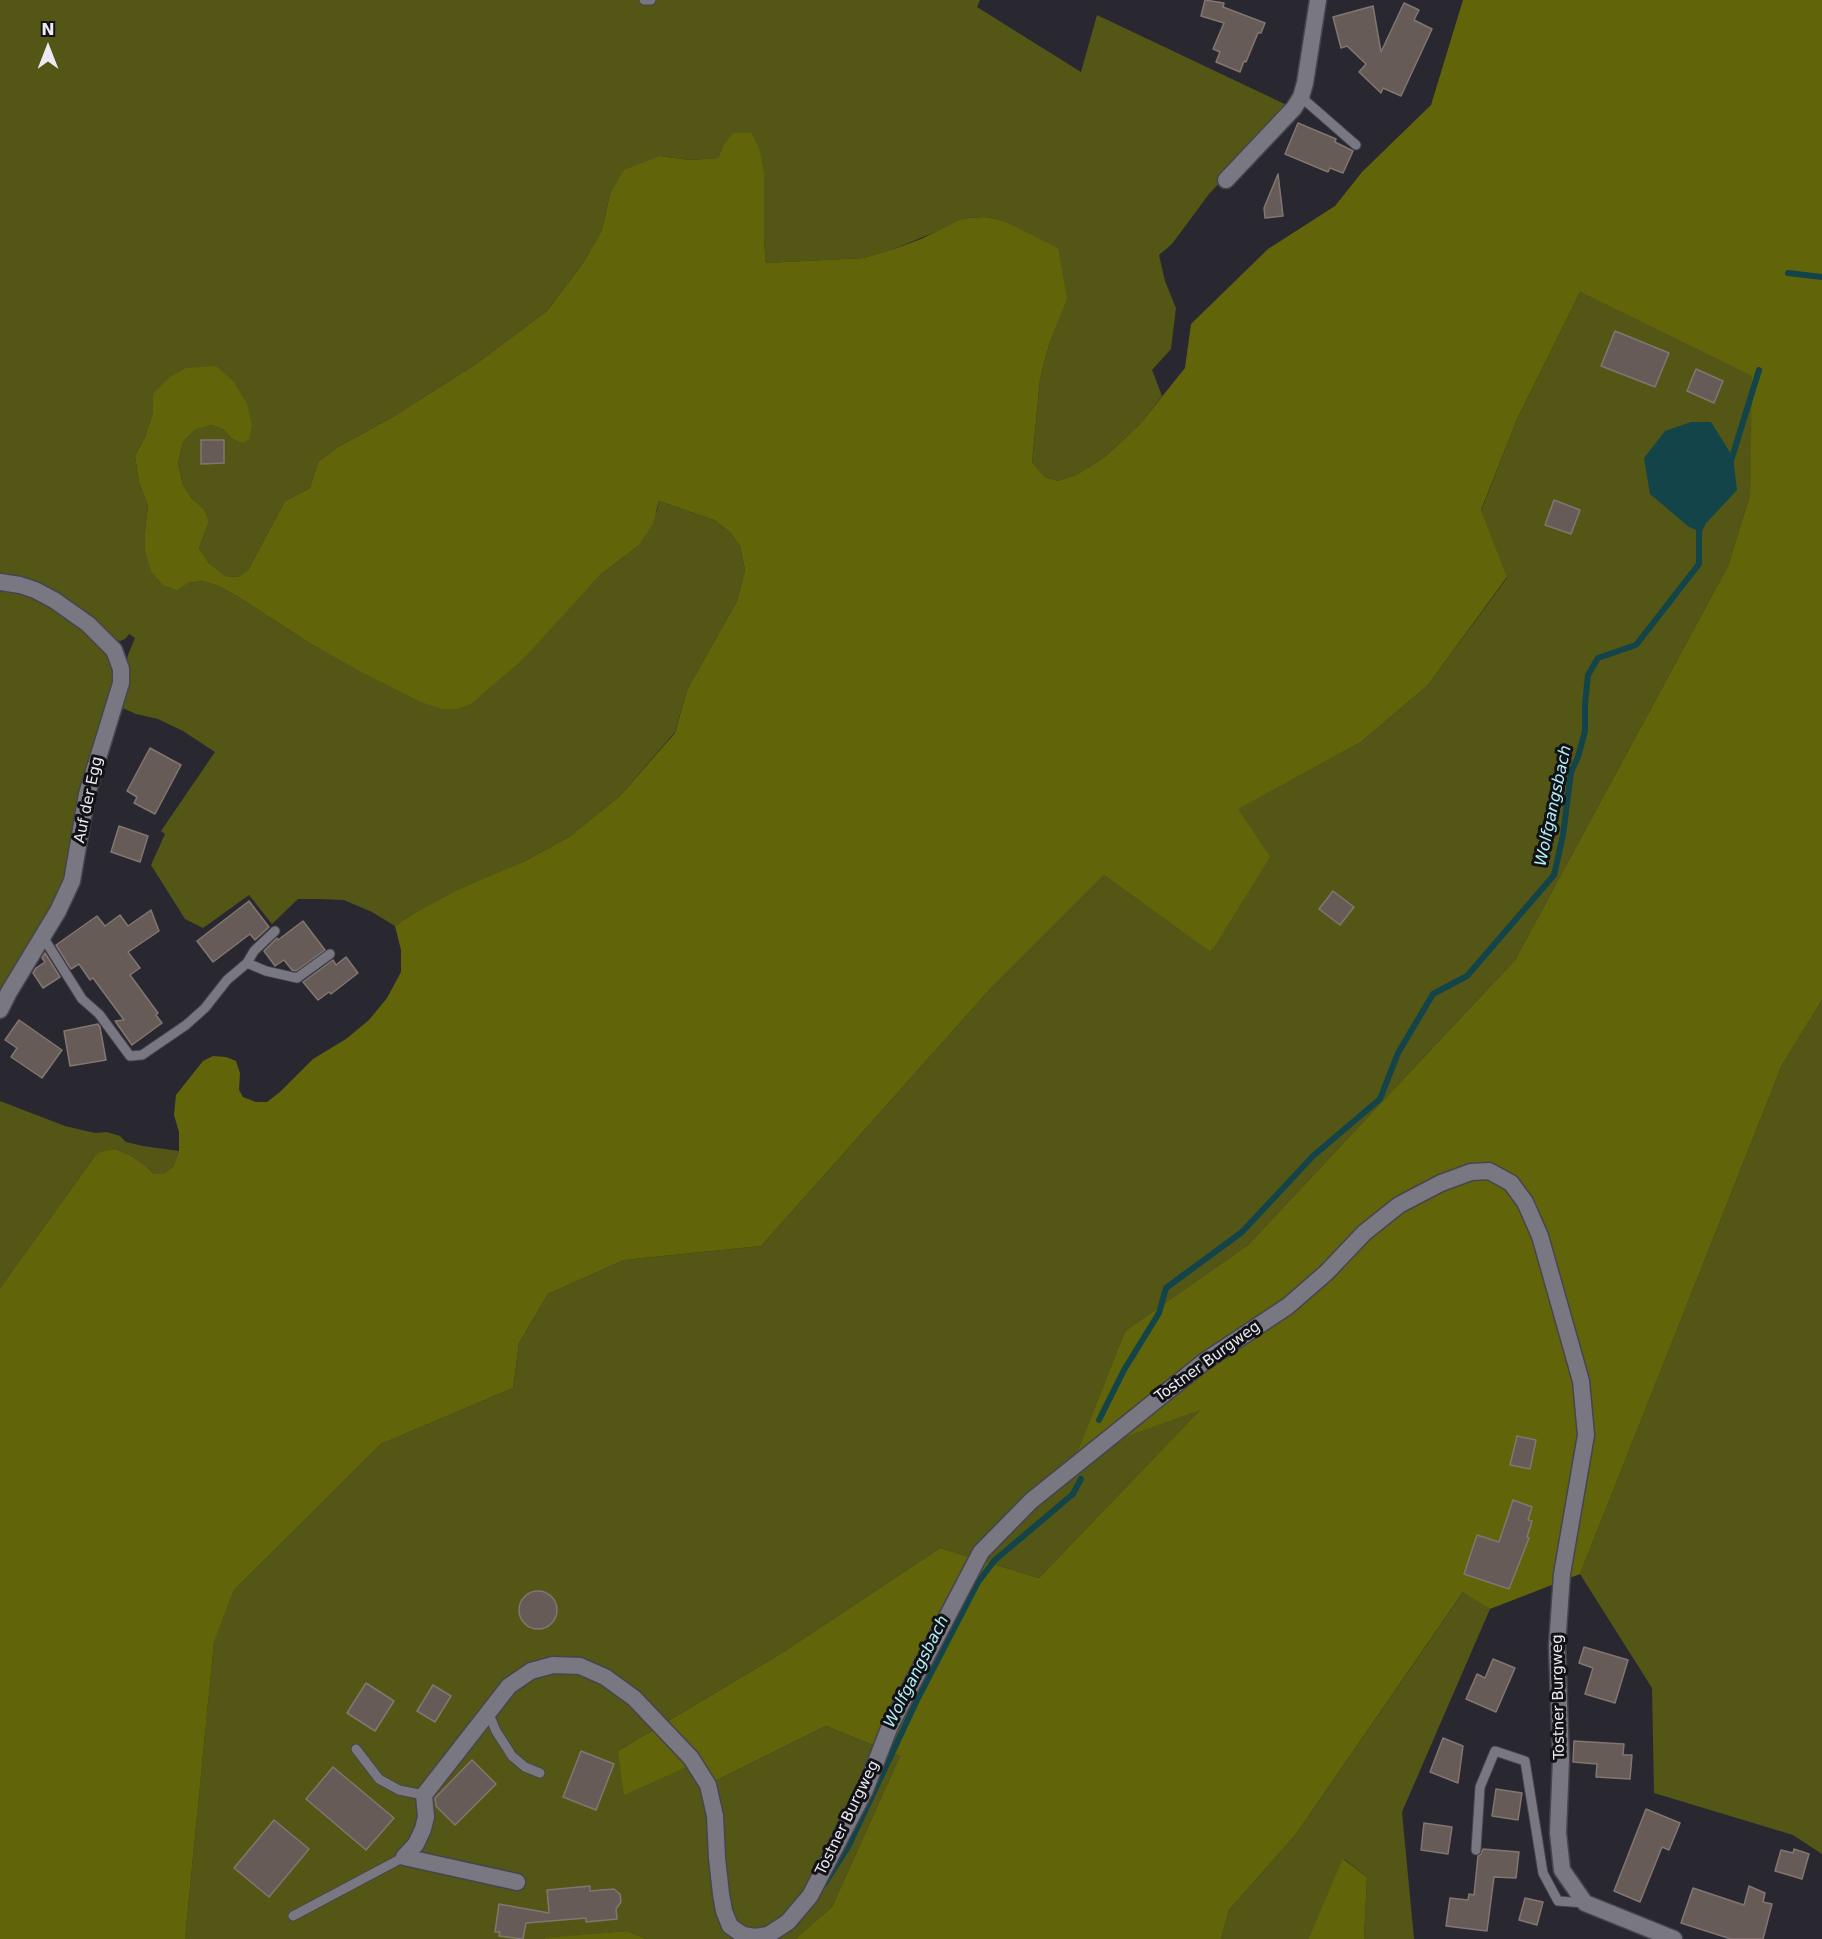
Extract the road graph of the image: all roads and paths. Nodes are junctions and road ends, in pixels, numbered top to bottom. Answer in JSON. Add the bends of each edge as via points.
{"nodes":[{"id":1,"x":644,"y":0,"type":"edge"},
{"id":2,"x":651,"y":0,"type":"edge"},
{"id":3,"x":1318,"y":0,"type":"edge"},
{"id":4,"x":1301,"y":97,"type":"junction"},
{"id":5,"x":1356,"y":145,"type":"dead end"},
{"id":6,"x":1226,"y":180,"type":"dead end"},
{"id":7,"x":0,"y":582,"type":"edge"},
{"id":8,"x":275,"y":931,"type":"dead end"},
{"id":9,"x":43,"y":936,"type":"junction"},
{"id":10,"x":330,"y":954,"type":"dead end"},
{"id":11,"x":247,"y":963,"type":"junction"},
{"id":12,"x":0,"y":1010,"type":"edge"},
{"id":13,"x":488,"y":1712,"type":"junction"},
{"id":14,"x":356,"y":1749,"type":"dead end"},
{"id":15,"x":540,"y":1773,"type":"dead end"},
{"id":16,"x":424,"y":1795,"type":"junction"},
{"id":17,"x":1476,"y":1850,"type":"dead end"},
{"id":18,"x":404,"y":1857,"type":"junction"},
{"id":19,"x":517,"y":1882,"type":"dead end"},
{"id":20,"x":1585,"y":1904,"type":"junction"},
{"id":21,"x":293,"y":1916,"type":"dead end"},
{"id":22,"x":1674,"y":1939,"type":"edge"}],
"edges":[{"from":1,"to":2,"type":"lane"},
{"from":3,"to":4,"type":"street"},
{"from":4,"to":5,"type":"lane"},
{"from":4,"to":6,"type":"street"},
{"from":7,"to":9,"type":"street","name":"Auf der Egg","via":[[20,585],[54,600],[88,624],[114,650],[121,669],[121,683],[87,794],[72,881]]},
{"from":8,"to":11,"type":"lane"},
{"from":9,"to":11,"type":"lane","via":[[82,999],[99,1014],[129,1060],[186,1025]]},
{"from":9,"to":12,"type":"street","name":"Auf der Egg"},
{"from":10,"to":11,"type":"lane","via":[[297,978]]},
{"from":13,"to":15,"type":"lane","via":[[512,1755],[525,1767]]},
{"from":13,"to":16,"type":"street","name":"Tostner Burgweg"},
{"from":13,"to":20,"type":"street","name":"Tostner Burgweg","via":[[509,1686],[531,1671],[553,1665],[580,1666],[605,1677],[634,1698],[691,1758],[708,1785],[715,1816],[721,1894],[730,1926],[743,1935],[768,1935],[788,1922],[810,1896],[865,1790],[890,1726],[981,1552],[1031,1501],[1205,1360],[1288,1306],[1399,1205],[1441,1183],[1471,1172],[1489,1171],[1511,1183],[1525,1202],[1540,1236],[1581,1381],[1586,1435],[1562,1574],[1557,1646],[1561,1760],[1558,1833],[1562,1870]]},
{"from":14,"to":16,"type":"lane","via":[[379,1779],[399,1790]]},
{"from":16,"to":18,"type":"street","via":[[423,1830]]},
{"from":17,"to":20,"type":"lane","via":[[1480,1787],[1495,1751],[1525,1761],[1543,1872],[1558,1901]]},
{"from":18,"to":19,"type":"street"},
{"from":18,"to":21,"type":"lane"},
{"from":20,"to":22,"type":"street"}]}
